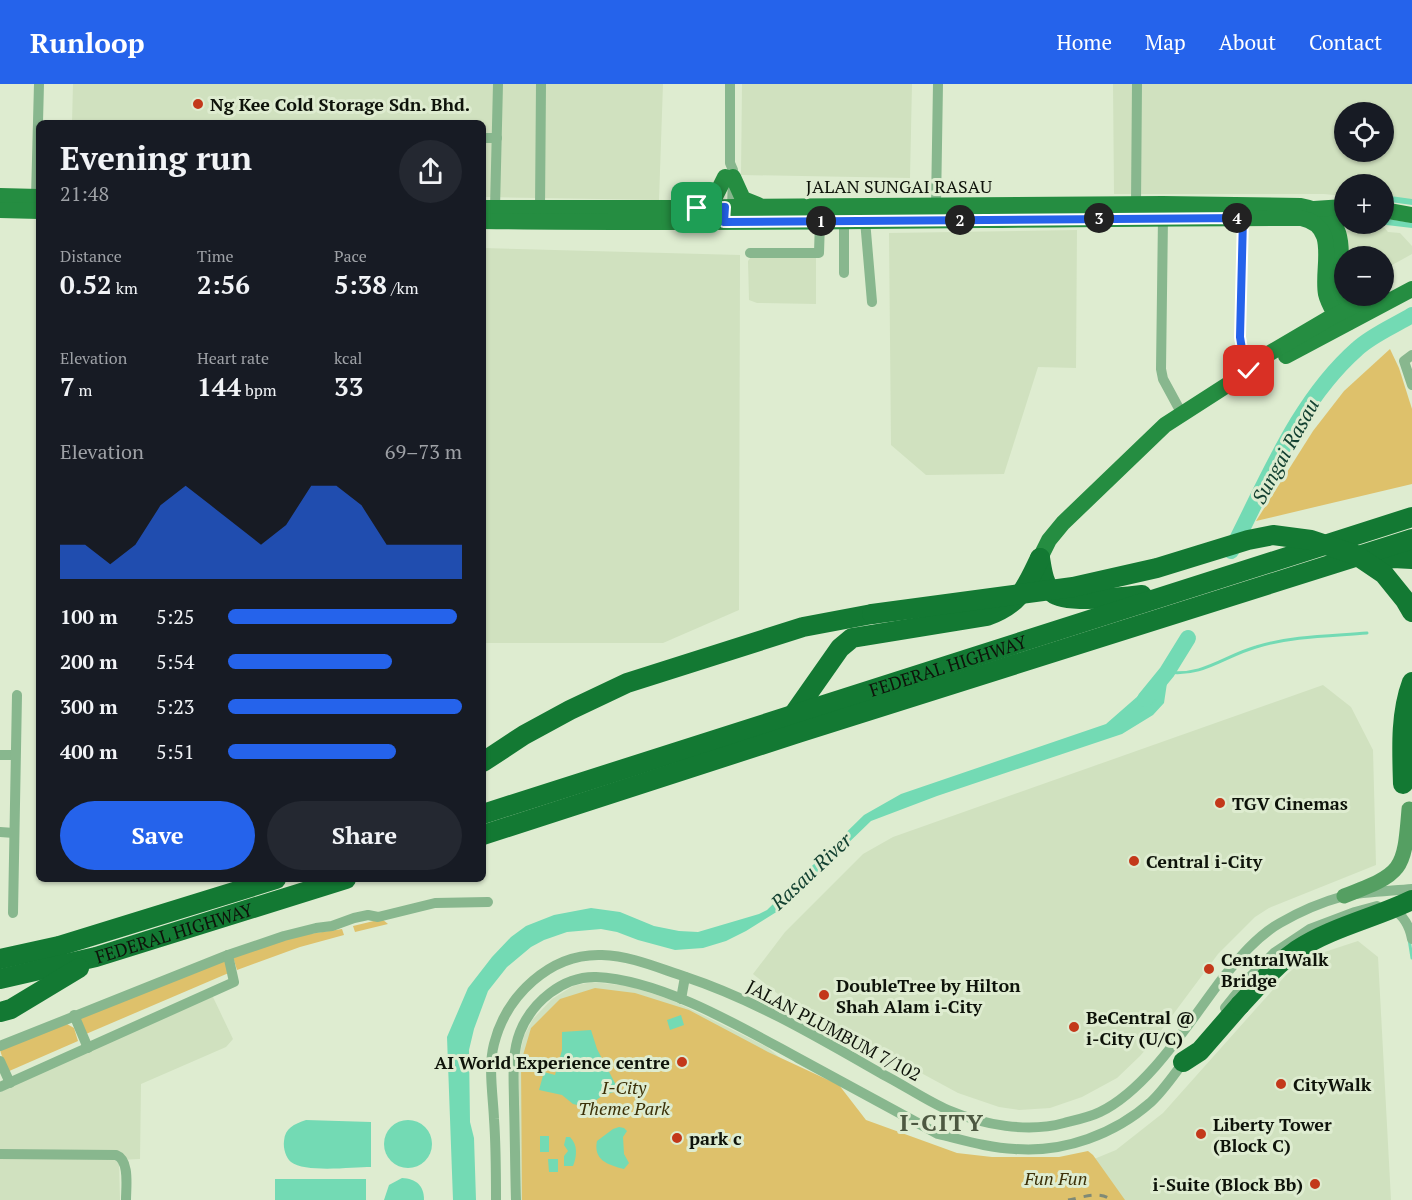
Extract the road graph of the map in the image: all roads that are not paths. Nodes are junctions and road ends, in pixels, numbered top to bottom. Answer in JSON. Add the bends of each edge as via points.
{"nodes":[{"id":1,"x":39,"y":84,"type":"edge"},
{"id":2,"x":498,"y":84,"type":"edge"},
{"id":3,"x":540,"y":84,"type":"edge"},
{"id":4,"x":729,"y":84,"type":"edge"},
{"id":5,"x":938,"y":84,"type":"edge"},
{"id":6,"x":1137,"y":84,"type":"edge"},
{"id":7,"x":39,"y":120,"type":"edge"},
{"id":8,"x":486,"y":138,"type":"edge"},
{"id":9,"x":497,"y":138,"type":"junction"},
{"id":10,"x":729,"y":172,"type":"junction"},
{"id":11,"x":0,"y":196,"type":"edge"},
{"id":12,"x":36,"y":202,"type":"edge"},
{"id":13,"x":36,"y":202,"type":"edge"},
{"id":14,"x":1136,"y":204,"type":"junction"},
{"id":15,"x":936,"y":205,"type":"junction"},
{"id":16,"x":772,"y":206,"type":"junction"},
{"id":17,"x":1334,"y":207,"type":"edge"},
{"id":18,"x":489,"y":208,"type":"edge"},
{"id":19,"x":540,"y":208,"type":"junction"},
{"id":20,"x":697,"y":208,"type":"junction"},
{"id":21,"x":1314,"y":208,"type":"junction"},
{"id":22,"x":0,"y":210,"type":"edge"},
{"id":23,"x":1394,"y":212,"type":"edge"},
{"id":24,"x":729,"y":214,"type":"junction"},
{"id":25,"x":1412,"y":215,"type":"edge"},
{"id":26,"x":1163,"y":217,"type":"junction"},
{"id":27,"x":1243,"y":218,"type":"junction"},
{"id":28,"x":486,"y":220,"type":"edge"},
{"id":29,"x":844,"y":220,"type":"junction"},
{"id":30,"x":866,"y":220,"type":"junction"},
{"id":31,"x":819,"y":221,"type":"junction"},
{"id":32,"x":1340,"y":246,"type":"edge"},
{"id":33,"x":750,"y":253,"type":"dead end"},
{"id":34,"x":844,"y":273,"type":"dead end"},
{"id":35,"x":1412,"y":276,"type":"edge"},
{"id":36,"x":1394,"y":285,"type":"edge"},
{"id":37,"x":1412,"y":289,"type":"edge"},
{"id":38,"x":1326,"y":294,"type":"junction"},
{"id":39,"x":872,"y":302,"type":"dead end"},
{"id":40,"x":1341,"y":306,"type":"edge"},
{"id":41,"x":1359,"y":306,"type":"edge"},
{"id":42,"x":1342,"y":318,"type":"junction"},
{"id":43,"x":1310,"y":329,"type":"junction"},
{"id":44,"x":1408,"y":358,"type":"edge"},
{"id":45,"x":1249,"y":371,"type":"junction"},
{"id":46,"x":1412,"y":385,"type":"edge"},
{"id":47,"x":1182,"y":414,"type":"junction"},
{"id":48,"x":1412,"y":517,"type":"edge"},
{"id":49,"x":1412,"y":539,"type":"edge"},
{"id":50,"x":1040,"y":558,"type":"junction"},
{"id":51,"x":1412,"y":559,"type":"edge"},
{"id":52,"x":1288,"y":578,"type":"junction"},
{"id":53,"x":1180,"y":591,"type":"junction"},
{"id":54,"x":1412,"y":612,"type":"edge"},
{"id":55,"x":1412,"y":682,"type":"edge"},
{"id":56,"x":17,"y":695,"type":"dead end"},
{"id":57,"x":793,"y":715,"type":"junction"},
{"id":58,"x":0,"y":755,"type":"edge"},
{"id":59,"x":15,"y":755,"type":"junction"},
{"id":60,"x":486,"y":760,"type":"edge"},
{"id":61,"x":1408,"y":778,"type":"edge"},
{"id":62,"x":1409,"y":808,"type":"junction"},
{"id":63,"x":486,"y":813,"type":"edge"},
{"id":64,"x":1412,"y":828,"type":"edge"},
{"id":65,"x":0,"y":832,"type":"edge"},
{"id":66,"x":14,"y":833,"type":"junction"},
{"id":67,"x":486,"y":834,"type":"edge"},
{"id":68,"x":266,"y":882,"type":"edge"},
{"id":69,"x":336,"y":882,"type":"edge"},
{"id":70,"x":1412,"y":889,"type":"edge"},
{"id":71,"x":1344,"y":896,"type":"junction"},
{"id":72,"x":1412,"y":900,"type":"edge"},
{"id":73,"x":488,"y":902,"type":"dead end"},
{"id":74,"x":14,"y":914,"type":"dead end"},
{"id":75,"x":1412,"y":939,"type":"edge"},
{"id":76,"x":0,"y":945,"type":"edge"},
{"id":77,"x":59,"y":946,"type":"junction"},
{"id":78,"x":228,"y":955,"type":"junction"},
{"id":79,"x":96,"y":957,"type":"junction"},
{"id":80,"x":0,"y":959,"type":"edge"},
{"id":81,"x":685,"y":977,"type":"junction"},
{"id":82,"x":0,"y":979,"type":"edge"},
{"id":83,"x":681,"y":999,"type":"junction"},
{"id":84,"x":0,"y":1012,"type":"edge"},
{"id":85,"x":74,"y":1015,"type":"junction"},
{"id":86,"x":0,"y":1046,"type":"edge"},
{"id":87,"x":88,"y":1048,"type":"junction"},
{"id":88,"x":0,"y":1061,"type":"edge"},
{"id":89,"x":1183,"y":1062,"type":"junction"},
{"id":90,"x":5,"y":1085,"type":"edge"},
{"id":91,"x":0,"y":1154,"type":"edge"},
{"id":92,"x":126,"y":1200,"type":"edge"},
{"id":93,"x":496,"y":1200,"type":"edge"},
{"id":94,"x":516,"y":1200,"type":"edge"}],
"edges":[{"from":1,"to":7,"type":"street"},
{"from":2,"to":9,"type":"street"},
{"from":3,"to":19,"type":"street"},
{"from":4,"to":10,"type":"street"},
{"from":5,"to":15,"type":"street"},
{"from":6,"to":14,"type":"street"},
{"from":8,"to":9,"type":"street"},
{"from":9,"to":18,"type":"street"},
{"from":10,"to":16,"type":"main road","via":[[743,199]]},
{"from":10,"to":20,"type":"main road","via":[[714,199]]},
{"from":10,"to":24,"type":"street"},
{"from":11,"to":12,"type":"main road"},
{"from":13,"to":22,"type":"main road"},
{"from":14,"to":15,"type":"main road","name":"JALAN SUNGAI RASAU"},
{"from":14,"to":21,"type":"main road","name":"JALAN SUNGAI RASAU"},
{"from":15,"to":16,"type":"main road","name":"JALAN SUNGAI RASAU"},
{"from":16,"to":24,"type":"main road","name":"JALAN SUNGAI RASAU"},
{"from":17,"to":21,"type":"main road","name":"JALAN SUNGAI RASAU"},
{"from":18,"to":19,"type":"main road","name":"JALAN SUNGAI RASAU"},
{"from":19,"to":20,"type":"main road","name":"JALAN SUNGAI RASAU"},
{"from":20,"to":24,"type":"main road","name":"JALAN SUNGAI RASAU"},
{"from":21,"to":32,"type":"main road","via":[[1329,217]]},
{"from":23,"to":25,"type":"main road"},
{"from":24,"to":28,"type":"main road","name":"JALAN SUNGAI RASAU"},
{"from":24,"to":31,"type":"main road","name":"JALAN SUNGAI RASAU"},
{"from":26,"to":27,"type":"main road","name":"JALAN SUNGAI RASAU"},
{"from":26,"to":30,"type":"main road","name":"JALAN SUNGAI RASAU"},
{"from":26,"to":47,"type":"street","via":[[1161,369]]},
{"from":27,"to":38,"type":"main road","name":"JALAN SUNGAI RASAU","via":[[1308,219],[1326,241]]},
{"from":27,"to":45,"type":"street","via":[[1240,337]]},
{"from":29,"to":30,"type":"main road","name":"JALAN SUNGAI RASAU"},
{"from":29,"to":31,"type":"main road","name":"JALAN SUNGAI RASAU"},
{"from":29,"to":34,"type":"street"},
{"from":30,"to":39,"type":"street"},
{"from":31,"to":33,"type":"street","via":[[819,253]]},
{"from":35,"to":36,"type":"main road"},
{"from":37,"to":42,"type":"main road"},
{"from":38,"to":42,"type":"main road"},
{"from":38,"to":43,"type":"main road"},
{"from":40,"to":42,"type":"main road"},
{"from":41,"to":42,"type":"main road"},
{"from":42,"to":43,"type":"main road"},
{"from":42,"to":45,"type":"main road","via":[[1258,371]]},
{"from":43,"to":45,"type":"main road","via":[[1253,363]]},
{"from":44,"to":46,"type":"street"},
{"from":45,"to":47,"type":"main road"},
{"from":47,"to":50,"type":"main road","via":[[1165,425],[1063,523]]},
{"from":48,"to":53,"type":"highway","name":"FEDERAL HIGHWAY"},
{"from":49,"to":52,"type":"highway","name":"FEDERAL HIGHWAY"},
{"from":50,"to":53,"type":"highway","via":[[1043,578],[1052,593],[1059,596],[1117,597]]},
{"from":50,"to":57,"type":"highway","via":[[1016,602],[987,616],[852,638],[840,648]]},
{"from":51,"to":52,"type":"highway","via":[[1393,558],[1344,572]]},
{"from":52,"to":67,"type":"highway","name":"FEDERAL HIGHWAY"},
{"from":53,"to":57,"type":"highway","name":"FEDERAL HIGHWAY"},
{"from":54,"to":60,"type":"highway","bridge":true,"via":[[1384,574],[1356,555],[1311,540],[1273,535],[1073,587],[803,627],[627,683],[524,735]]},
{"from":55,"to":61,"type":"highway","via":[[1401,742]]},
{"from":56,"to":59,"type":"street"},
{"from":57,"to":63,"type":"highway","name":"FEDERAL HIGHWAY"},
{"from":58,"to":59,"type":"street"},
{"from":59,"to":66,"type":"street"},
{"from":61,"to":62,"type":"street"},
{"from":62,"to":64,"type":"street"},
{"from":62,"to":71,"type":"street","via":[[1406,846],[1399,867],[1384,880]]},
{"from":65,"to":66,"type":"street"},
{"from":66,"to":74,"type":"street"},
{"from":68,"to":77,"type":"highway","name":"FEDERAL HIGHWAY"},
{"from":69,"to":79,"type":"highway","name":"FEDERAL HIGHWAY"},
{"from":70,"to":71,"type":"street","name":"JALAN PLUMBUM 7/102"},
{"from":71,"to":81,"type":"street","name":"JALAN PLUMBUM 7/102","via":[[1300,912],[1260,937],[1135,1088],[1100,1112],[1061,1124],[1025,1128],[994,1124],[949,1110],[782,1019]]},
{"from":72,"to":89,"type":"highway","bridge":true,"via":[[1296,951],[1277,966],[1200,1051]]},
{"from":73,"to":78,"type":"street","via":[[435,903],[388,915],[354,918]]},
{"from":75,"to":89,"type":"street","via":[[1398,912],[1388,906],[1373,906],[1310,929],[1274,953],[1250,977]]},
{"from":76,"to":77,"type":"highway"},
{"from":77,"to":80,"type":"highway","name":"FEDERAL HIGHWAY"},
{"from":78,"to":85,"type":"street"},
{"from":78,"to":87,"type":"street","via":[[234,982]]},
{"from":79,"to":82,"type":"highway","name":"FEDERAL HIGHWAY"},
{"from":79,"to":84,"type":"highway"},
{"from":81,"to":83,"type":"street"},
{"from":81,"to":93,"type":"street","name":"JALAN PLUMBUM 7/102","via":[[639,960],[600,955],[555,966],[524,988],[505,1016],[494,1044]]},
{"from":83,"to":89,"type":"street","via":[[745,1029],[938,1134],[1016,1149],[1086,1140],[1125,1121],[1152,1101]]},
{"from":83,"to":94,"type":"street","via":[[634,982],[595,977],[568,981],[548,994],[529,1015],[519,1034],[514,1062]]},
{"from":85,"to":86,"type":"street"},
{"from":85,"to":87,"type":"street"},
{"from":87,"to":90,"type":"street"},
{"from":88,"to":90,"type":"street"},
{"from":91,"to":92,"type":"street","via":[[116,1155],[125,1162]]}]}
